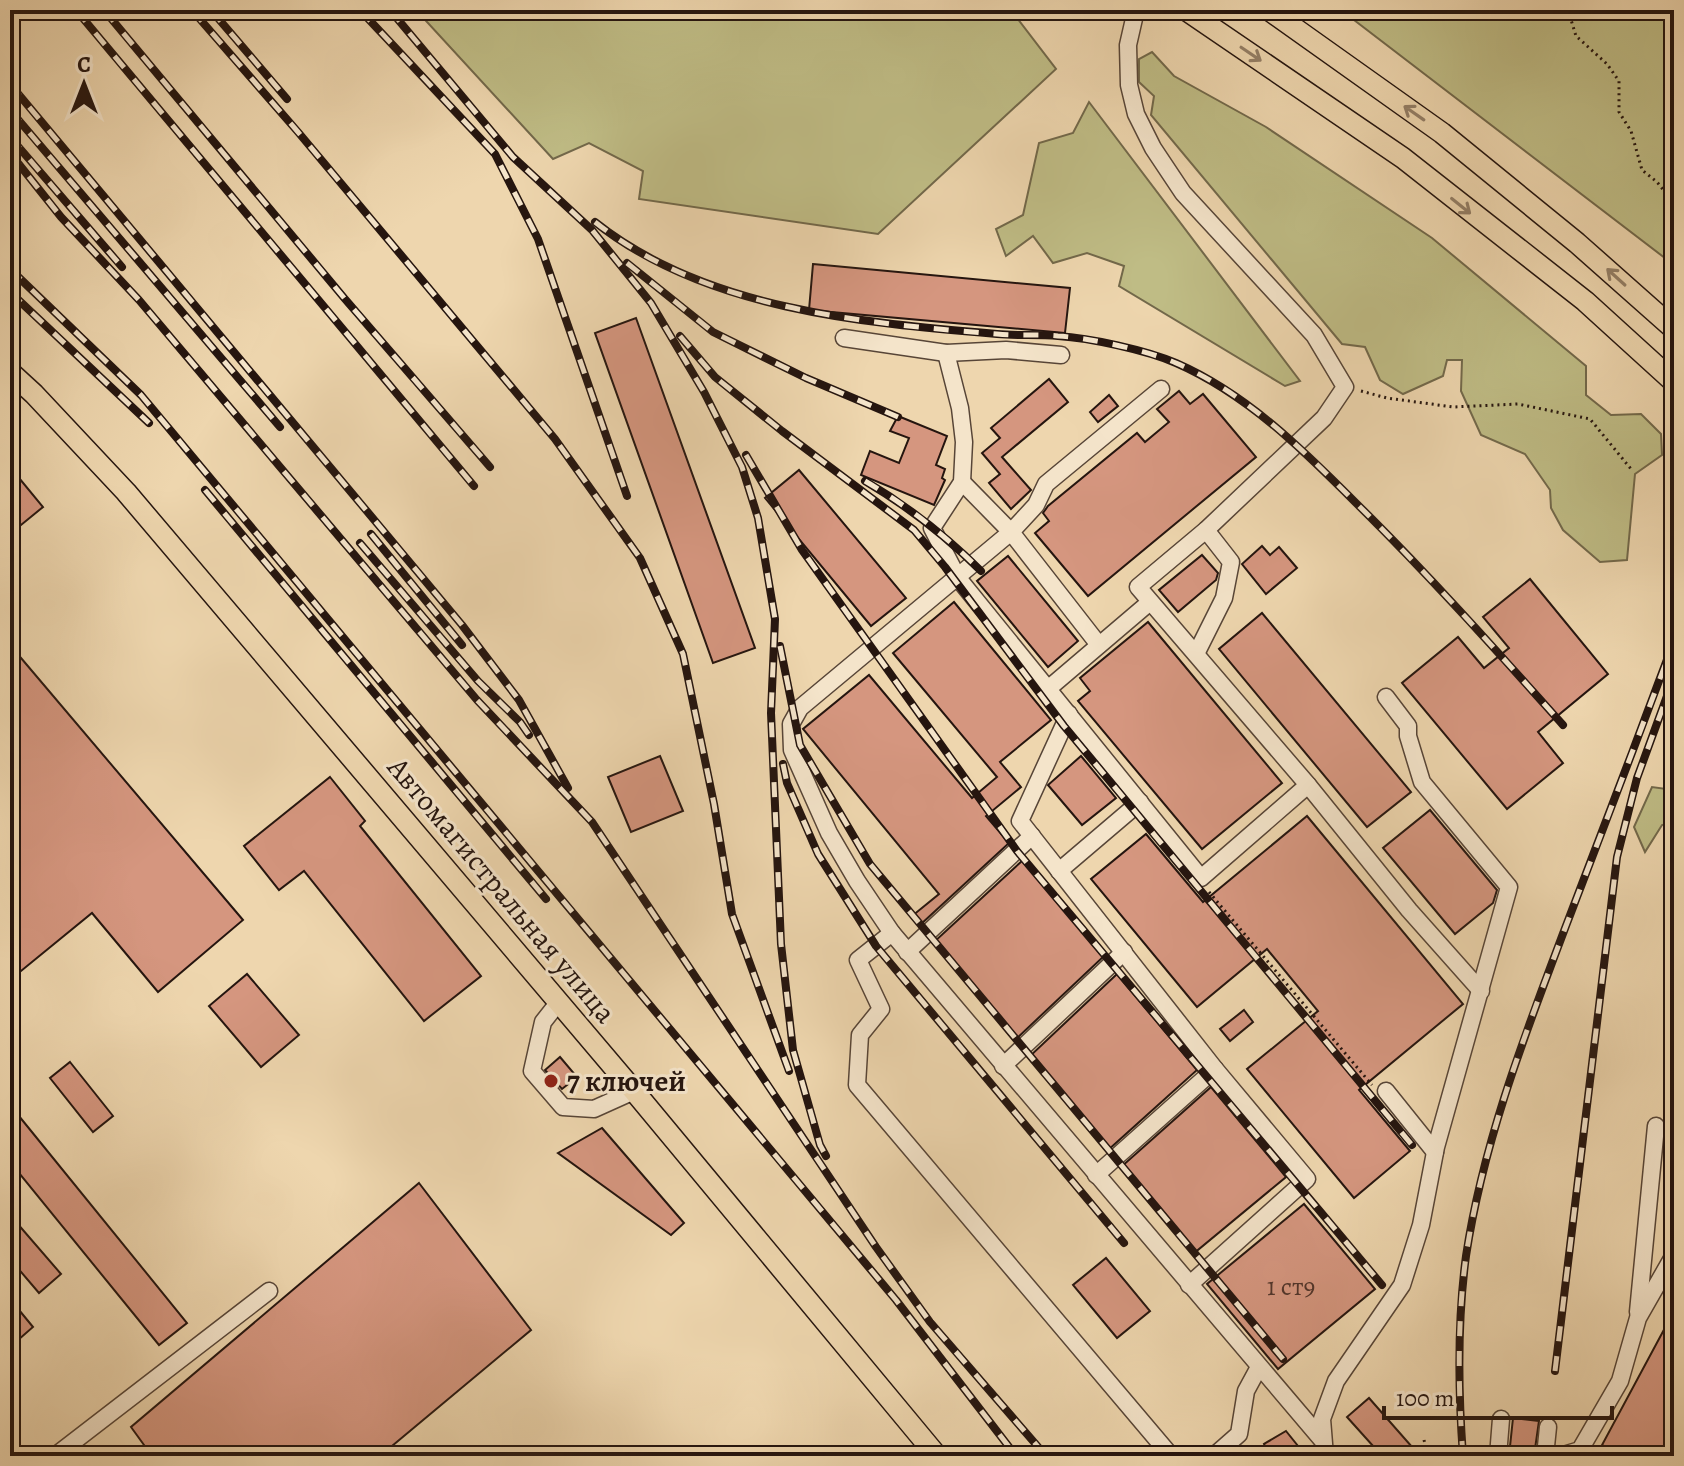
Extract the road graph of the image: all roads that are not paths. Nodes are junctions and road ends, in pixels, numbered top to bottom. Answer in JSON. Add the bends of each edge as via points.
{"nodes":[{"id":1,"x":1136,"y":10,"type":"edge"},
{"id":2,"x":1186,"y":10,"type":"edge"},
{"id":3,"x":1269,"y":10,"type":"edge"},
{"id":4,"x":1674,"y":329,"type":"edge"},
{"id":5,"x":844,"y":338,"type":"dead end"},
{"id":6,"x":946,"y":353,"type":"junction"},
{"id":7,"x":1061,"y":355,"type":"dead end"},
{"id":8,"x":10,"y":372,"type":"edge"},
{"id":9,"x":1674,"y":382,"type":"edge"},
{"id":10,"x":1161,"y":389,"type":"dead end"},
{"id":11,"x":962,"y":482,"type":"junction"},
{"id":12,"x":1206,"y":530,"type":"junction"},
{"id":13,"x":1011,"y":532,"type":"junction"},
{"id":14,"x":958,"y":578,"type":"junction"},
{"id":15,"x":1150,"y":602,"type":"junction"},
{"id":16,"x":1099,"y":645,"type":"junction"},
{"id":17,"x":1196,"y":654,"type":"junction"},
{"id":18,"x":1049,"y":688,"type":"junction"},
{"id":19,"x":1386,"y":697,"type":"dead end"},
{"id":20,"x":1069,"y":714,"type":"junction"},
{"id":21,"x":1308,"y":785,"type":"junction"},
{"id":22,"x":1140,"y":802,"type":"junction"},
{"id":23,"x":1032,"y":836,"type":"junction"},
{"id":24,"x":1059,"y":871,"type":"junction"},
{"id":25,"x":892,"y":933,"type":"junction"},
{"id":26,"x":907,"y":952,"type":"junction"},
{"id":27,"x":1124,"y":952,"type":"junction"},
{"id":28,"x":1481,"y":991,"type":"junction"},
{"id":29,"x":558,"y":1003,"type":"junction"},
{"id":30,"x":1003,"y":1066,"type":"junction"},
{"id":31,"x":1215,"y":1069,"type":"junction"},
{"id":32,"x":634,"y":1091,"type":"junction"},
{"id":33,"x":1386,"y":1091,"type":"road end"},
{"id":34,"x":1656,"y":1126,"type":"dead end"},
{"id":35,"x":1435,"y":1152,"type":"junction"},
{"id":36,"x":1096,"y":1175,"type":"junction"},
{"id":37,"x":1674,"y":1255,"type":"edge"},
{"id":38,"x":1189,"y":1285,"type":"junction"},
{"id":39,"x":269,"y":1291,"type":"dead end"},
{"id":40,"x":1638,"y":1318,"type":"junction"},
{"id":41,"x":1259,"y":1367,"type":"junction"},
{"id":42,"x":1501,"y":1419,"type":"dead end"},
{"id":43,"x":1548,"y":1427,"type":"dead end"},
{"id":44,"x":1324,"y":1449,"type":"edge"},
{"id":45,"x":55,"y":1456,"type":"edge"},
{"id":46,"x":937,"y":1456,"type":"edge"},
{"id":47,"x":1171,"y":1456,"type":"edge"},
{"id":48,"x":1214,"y":1456,"type":"edge"},
{"id":49,"x":1498,"y":1456,"type":"edge"},
{"id":50,"x":1545,"y":1456,"type":"edge"},
{"id":51,"x":1560,"y":1456,"type":"edge"}],
"edges":[{"from":1,"to":12,"type":"lane","via":[[1128,45],[1129,85],[1153,148],[1183,193],[1314,335],[1345,387],[1324,418]]},
{"from":2,"to":9,"type":"main road","one_way":true,"via":[[1403,158],[1585,301]]},
{"from":4,"to":3,"type":"main road","one_way":true,"via":[[1442,133]]},
{"from":5,"to":6,"type":"lane"},
{"from":6,"to":7,"type":"lane","via":[[1006,350]]},
{"from":6,"to":11,"type":"lane","via":[[964,442]]},
{"from":8,"to":29,"type":"main road","name":"Автомагистральная улица","via":[[126,492]]},
{"from":10,"to":13,"type":"lane","via":[[1046,484],[1036,505]]},
{"from":11,"to":13,"type":"lane"},
{"from":11,"to":14,"type":"lane","via":[[932,528]]},
{"from":12,"to":15,"type":"lane","via":[[1138,587]]},
{"from":12,"to":17,"type":"lane","via":[[1231,562],[1224,598]]},
{"from":13,"to":14,"type":"lane"},
{"from":13,"to":16,"type":"lane"},
{"from":14,"to":18,"type":"lane"},
{"from":14,"to":25,"type":"lane","via":[[800,708],[791,724],[792,750],[829,833]]},
{"from":15,"to":16,"type":"lane"},
{"from":15,"to":17,"type":"lane"},
{"from":16,"to":18,"type":"lane"},
{"from":17,"to":21,"type":"lane"},
{"from":18,"to":20,"type":"lane"},
{"from":19,"to":28,"type":"lane","via":[[1408,726],[1422,782],[1509,887]]},
{"from":20,"to":22,"type":"lane"},
{"from":20,"to":23,"type":"lane","via":[[1020,821]]},
{"from":21,"to":22,"type":"lane","via":[[1201,878]]},
{"from":21,"to":28,"type":"lane"},
{"from":22,"to":24,"type":"lane"},
{"from":23,"to":24,"type":"lane"},
{"from":23,"to":26,"type":"lane"},
{"from":24,"to":27,"type":"lane"},
{"from":25,"to":26,"type":"lane"},
{"from":25,"to":47,"type":"lane","via":[[858,960],[881,1009],[860,1035],[857,1085]]},
{"from":26,"to":30,"type":"lane"},
{"from":27,"to":30,"type":"lane"},
{"from":27,"to":31,"type":"lane"},
{"from":28,"to":35,"type":"lane"},
{"from":29,"to":32,"type":"main road","name":"Автомагистральная улица"},
{"from":29,"to":32,"type":"lane","via":[[543,1022],[532,1071],[563,1107],[594,1109]]},
{"from":30,"to":36,"type":"lane"},
{"from":31,"to":36,"type":"lane"},
{"from":31,"to":38,"type":"lane","via":[[1307,1179]]},
{"from":32,"to":46,"type":"main road","name":"Автомагистральная улица"},
{"from":33,"to":35,"type":"lane"},
{"from":34,"to":40,"type":"lane"},
{"from":35,"to":44,"type":"lane","via":[[1402,1285],[1336,1381],[1322,1419]]},
{"from":36,"to":38,"type":"lane"},
{"from":37,"to":40,"type":"lane"},
{"from":38,"to":41,"type":"lane"},
{"from":39,"to":45,"type":"lane"},
{"from":40,"to":51,"type":"lane","via":[[1620,1381],[1580,1450]]},
{"from":41,"to":44,"type":"lane"},
{"from":41,"to":48,"type":"lane","via":[[1246,1391],[1239,1434]]},
{"from":42,"to":49,"type":"lane"},
{"from":43,"to":50,"type":"lane"}]}
